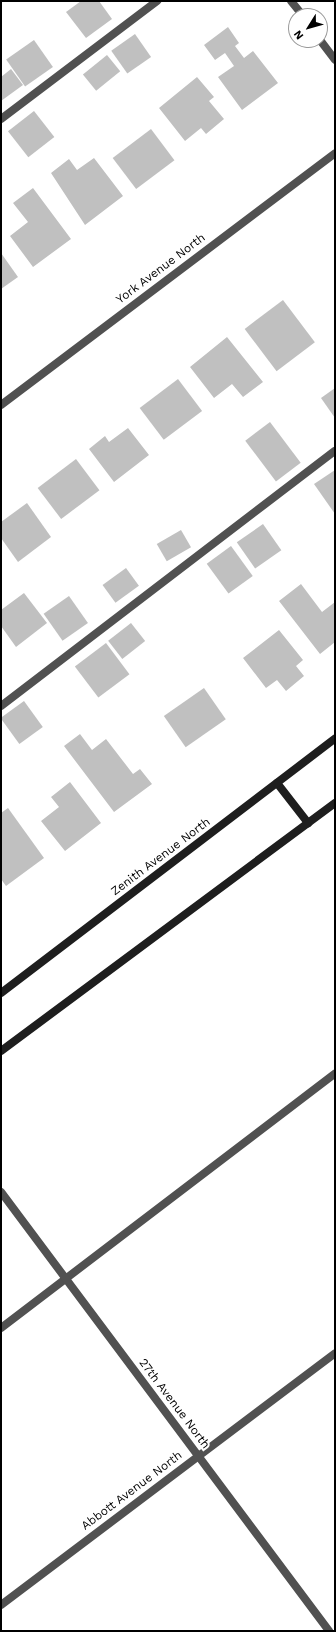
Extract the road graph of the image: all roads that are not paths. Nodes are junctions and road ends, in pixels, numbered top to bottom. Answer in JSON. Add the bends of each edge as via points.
{"nodes":[{"id":1,"x":157,"y":1,"type":"edge"},
{"id":2,"x":326,"y":48,"type":"edge"},
{"id":3,"x":335,"y":60,"type":"edge"},
{"id":4,"x":1,"y":119,"type":"edge"},
{"id":5,"x":335,"y":153,"type":"edge"},
{"id":6,"x":1,"y":405,"type":"edge"},
{"id":7,"x":335,"y":451,"type":"edge"},
{"id":8,"x":1,"y":706,"type":"edge"},
{"id":9,"x":335,"y":739,"type":"edge"},
{"id":10,"x":277,"y":783,"type":"junction"},
{"id":11,"x":335,"y":803,"type":"edge"},
{"id":12,"x":308,"y":823,"type":"junction"},
{"id":13,"x":1,"y":994,"type":"edge"},
{"id":14,"x":1,"y":1051,"type":"edge"},
{"id":15,"x":335,"y":1074,"type":"edge"},
{"id":16,"x":1,"y":1192,"type":"edge"},
{"id":17,"x":65,"y":1278,"type":"junction"},
{"id":18,"x":1,"y":1328,"type":"edge"},
{"id":19,"x":335,"y":1353,"type":"edge"},
{"id":20,"x":198,"y":1456,"type":"junction"},
{"id":21,"x":1,"y":1605,"type":"edge"},
{"id":22,"x":329,"y":1631,"type":"edge"}],
"edges":[{"from":1,"to":4,"type":"street"},
{"from":2,"to":3,"type":"street"},
{"from":5,"to":6,"type":"street","name":"York Avenue North"},
{"from":7,"to":8,"type":"street"},
{"from":9,"to":10,"type":"street","name":"Zenith Avenue North"},
{"from":10,"to":12,"type":"street"},
{"from":10,"to":13,"type":"street","name":"Zenith Avenue North"},
{"from":11,"to":12,"type":"street"},
{"from":12,"to":14,"type":"street"},
{"from":15,"to":17,"type":"street"},
{"from":16,"to":17,"type":"street","name":"27th Avenue North"},
{"from":17,"to":18,"type":"street"},
{"from":17,"to":20,"type":"street","name":"27th Avenue North"},
{"from":19,"to":20,"type":"street","name":"Abbott Avenue North"},
{"from":20,"to":21,"type":"street","name":"Abbott Avenue North"},
{"from":20,"to":22,"type":"street","name":"27th Avenue North"}]}
